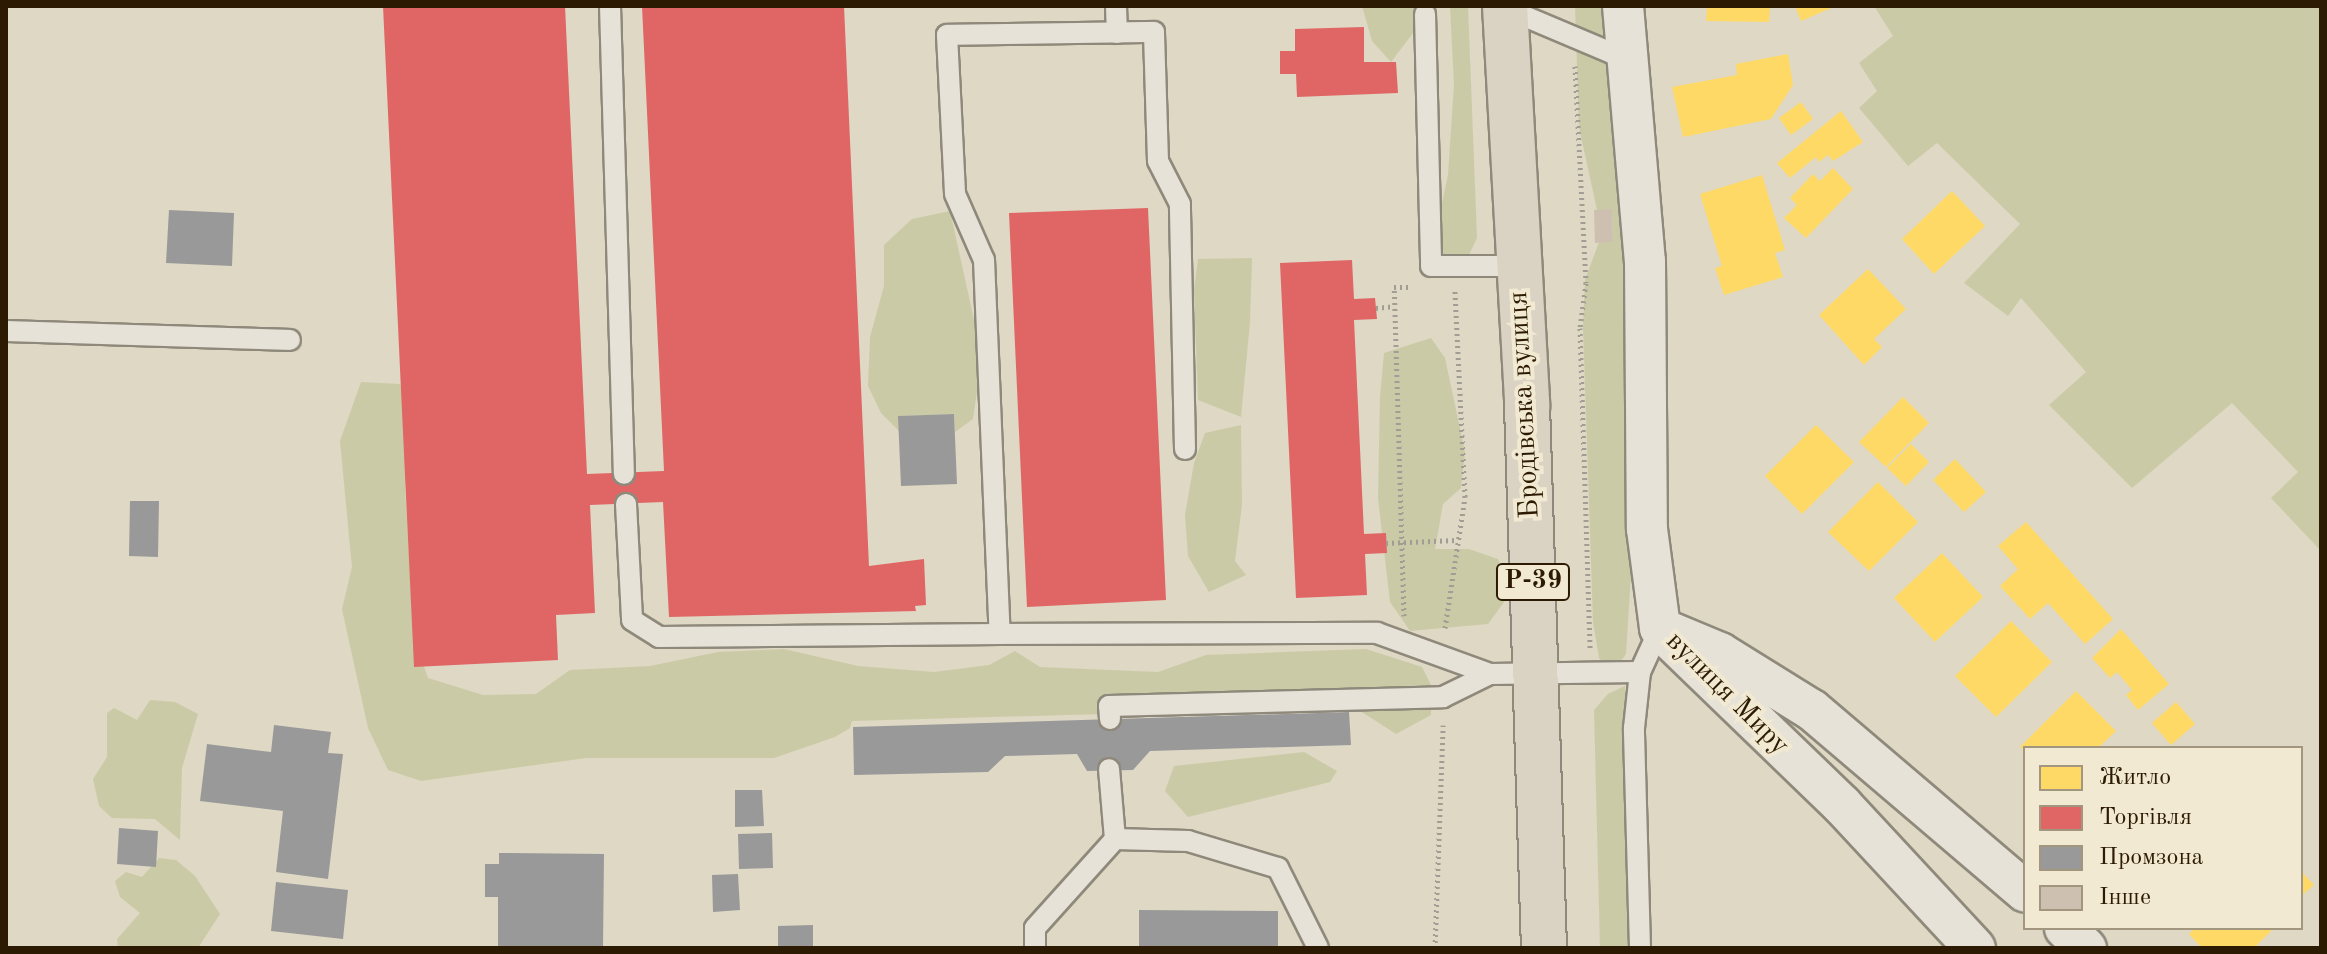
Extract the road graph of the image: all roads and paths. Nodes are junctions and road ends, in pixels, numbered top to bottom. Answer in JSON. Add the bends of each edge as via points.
{"nodes":[{"id":1,"x":610,"y":6,"type":"edge"},
{"id":2,"x":1116,"y":6,"type":"edge"},
{"id":3,"x":1623,"y":6,"type":"edge"},
{"id":4,"x":1505,"y":7,"type":"edge"},
{"id":5,"x":1425,"y":14,"type":"dead end"},
{"id":6,"x":1117,"y":33,"type":"junction"},
{"id":7,"x":1574,"y":38,"type":"junction"},
{"id":8,"x":1628,"y":60,"type":"junction"},
{"id":9,"x":1518,"y":266,"type":"junction"},
{"id":10,"x":1469,"y":285,"type":"dead end"},
{"id":11,"x":1443,"y":286,"type":"dead end"},
{"id":12,"x":1454,"y":286,"type":"junction"},
{"id":13,"x":1421,"y":287,"type":"dead end"},
{"id":14,"x":1394,"y":306,"type":"junction"},
{"id":15,"x":1376,"y":308,"type":"dead end"},
{"id":16,"x":6,"y":331,"type":"edge"},
{"id":17,"x":290,"y":340,"type":"dead end"},
{"id":18,"x":1185,"y":449,"type":"dead end"},
{"id":19,"x":624,"y":474,"type":"dead end"},
{"id":20,"x":626,"y":504,"type":"dead end"},
{"id":21,"x":1456,"y":540,"type":"junction"},
{"id":22,"x":1401,"y":541,"type":"junction"},
{"id":23,"x":1386,"y":543,"type":"dead end"},
{"id":24,"x":1660,"y":628,"type":"junction"},
{"id":25,"x":1000,"y":634,"type":"junction"},
{"id":26,"x":1406,"y":643,"type":"junction"},
{"id":27,"x":1442,"y":656,"type":"junction"},
{"id":28,"x":1640,"y":672,"type":"junction"},
{"id":29,"x":1490,"y":674,"type":"junction"},
{"id":30,"x":1591,"y":676,"type":"junction"},
{"id":31,"x":1536,"y":677,"type":"junction"},
{"id":32,"x":1443,"y":697,"type":"junction"},
{"id":33,"x":1110,"y":719,"type":"dead end"},
{"id":34,"x":1109,"y":769,"type":"dead end"},
{"id":35,"x":1115,"y":839,"type":"junction"},
{"id":36,"x":2023,"y":889,"type":"edge"},
{"id":37,"x":2067,"y":930,"type":"edge"},
{"id":38,"x":1035,"y":948,"type":"edge"},
{"id":39,"x":1318,"y":948,"type":"edge"},
{"id":40,"x":1435,"y":948,"type":"edge"},
{"id":41,"x":1544,"y":948,"type":"edge"},
{"id":42,"x":1640,"y":948,"type":"edge"},
{"id":43,"x":1975,"y":948,"type":"edge"},
{"id":44,"x":2086,"y":948,"type":"edge"}],
"edges":[{"from":1,"to":19,"type":"lane"},
{"from":2,"to":6,"type":"lane"},
{"from":3,"to":8,"type":"street"},
{"from":4,"to":7,"type":"lane"},
{"from":4,"to":9,"type":"main road","name":"Бродівська вулиця","number":"Р-39"},
{"from":5,"to":9,"type":"lane","via":[[1431,266]]},
{"from":6,"to":18,"type":"lane","via":[[1154,32],[1158,161],[1180,204]]},
{"from":6,"to":25,"type":"lane","via":[[947,35],[955,194],[984,260]]},
{"from":7,"to":8,"type":"lane"},
{"from":7,"to":30,"type":"path","via":[[1586,283],[1580,328]]},
{"from":8,"to":24,"type":"street","via":[[1645,261],[1647,529]]},
{"from":9,"to":31,"type":"main road","name":"Бродівська вулиця","number":"Р-39"},
{"from":10,"to":12,"type":"path"},
{"from":11,"to":12,"type":"path"},
{"from":12,"to":21,"type":"path","via":[[1465,497]]},
{"from":13,"to":14,"type":"path","via":[[1394,287]]},
{"from":14,"to":15,"type":"path"},
{"from":14,"to":22,"type":"path"},
{"from":16,"to":17,"type":"lane"},
{"from":20,"to":25,"type":"lane","via":[[632,620],[659,637]]},
{"from":21,"to":22,"type":"path"},
{"from":21,"to":27,"type":"path"},
{"from":22,"to":23,"type":"path"},
{"from":22,"to":26,"type":"path"},
{"from":24,"to":28,"type":"lane"},
{"from":24,"to":36,"type":"street","name":"вулиця Миру","via":[[1720,653],[1812,710]]},
{"from":24,"to":43,"type":"street","name":"вулиця Миру","via":[[1704,677],[1842,805]]},
{"from":25,"to":26,"type":"lane","via":[[1377,633]]},
{"from":26,"to":27,"type":"lane"},
{"from":27,"to":29,"type":"lane"},
{"from":28,"to":30,"type":"lane"},
{"from":28,"to":42,"type":"lane","via":[[1634,728]]},
{"from":29,"to":31,"type":"lane"},
{"from":29,"to":32,"type":"lane"},
{"from":30,"to":31,"type":"lane"},
{"from":31,"to":41,"type":"main road","name":"Бродівська вулиця","number":"Р-39"},
{"from":32,"to":33,"type":"lane","via":[[1109,706]]},
{"from":32,"to":40,"type":"path"},
{"from":34,"to":35,"type":"lane"},
{"from":35,"to":38,"type":"lane","via":[[1035,928]]},
{"from":35,"to":39,"type":"lane","via":[[1188,841],[1278,868]]},
{"from":37,"to":44,"type":"street"}]}
